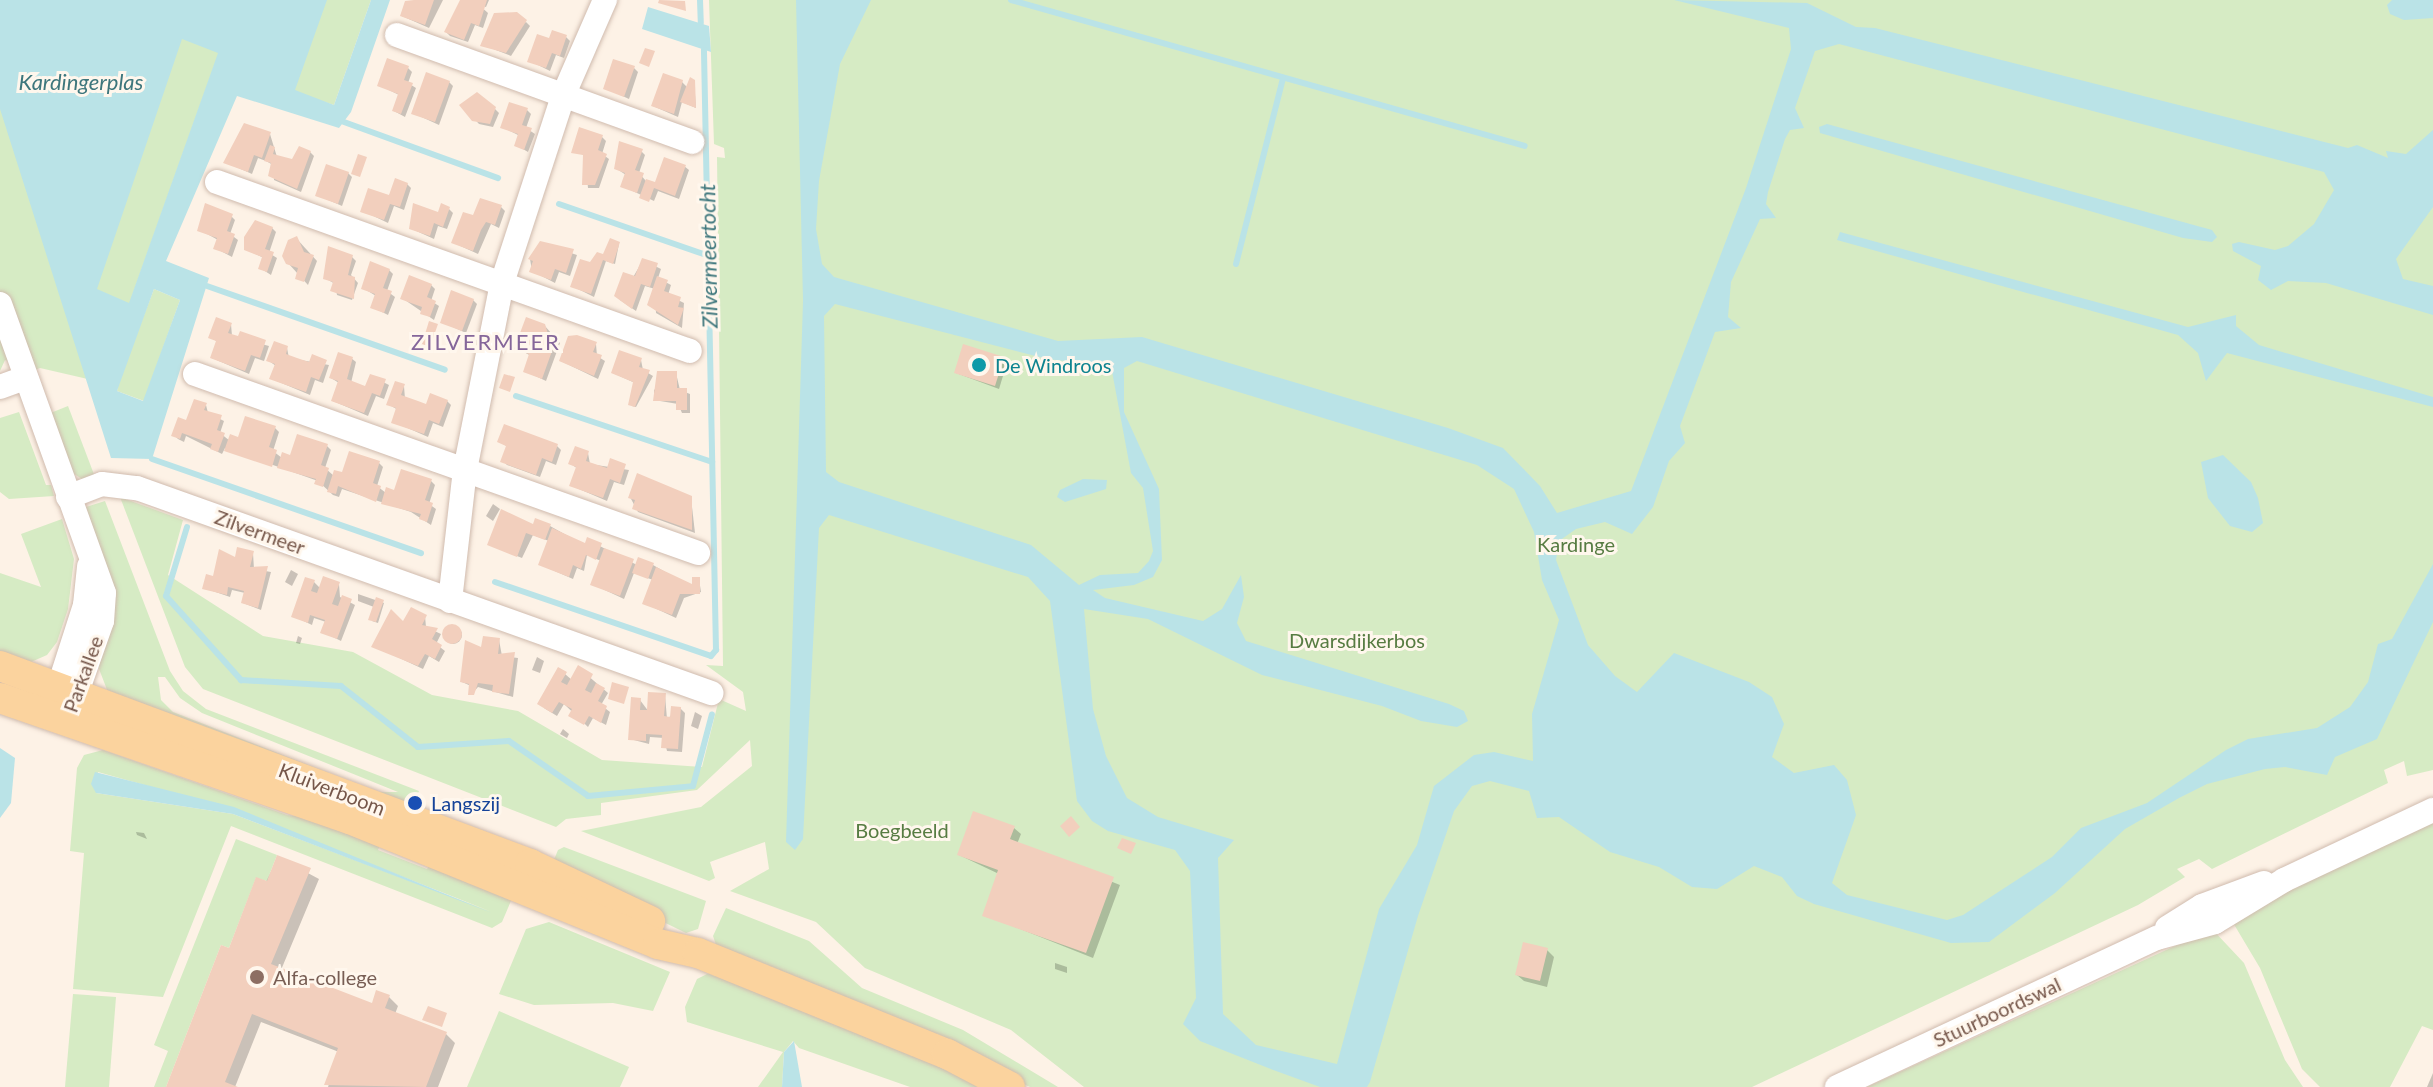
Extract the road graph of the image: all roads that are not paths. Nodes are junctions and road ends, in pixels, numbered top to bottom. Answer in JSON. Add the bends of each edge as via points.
{"nodes":[{"id":1,"x":605,"y":0,"type":"edge"},
{"id":2,"x":397,"y":35,"type":"dead end"},
{"id":3,"x":563,"y":96,"type":"junction"},
{"id":4,"x":692,"y":142,"type":"dead end"},
{"id":5,"x":217,"y":182,"type":"dead end"},
{"id":6,"x":502,"y":283,"type":"junction"},
{"id":7,"x":0,"y":304,"type":"edge"},
{"id":8,"x":690,"y":351,"type":"dead end"},
{"id":9,"x":195,"y":374,"type":"dead end"},
{"id":10,"x":25,"y":378,"type":"junction"},
{"id":11,"x":0,"y":387,"type":"edge"},
{"id":12,"x":465,"y":470,"type":"junction"},
{"id":13,"x":68,"y":497,"type":"junction"},
{"id":14,"x":698,"y":553,"type":"dead end"},
{"id":15,"x":450,"y":601,"type":"junction"},
{"id":16,"x":0,"y":666,"type":"edge"},
{"id":17,"x":69,"y":690,"type":"junction"},
{"id":18,"x":711,"y":693,"type":"dead end"},
{"id":19,"x":0,"y":698,"type":"edge"},
{"id":20,"x":66,"y":721,"type":"junction"},
{"id":21,"x":2433,"y":810,"type":"edge"},
{"id":22,"x":698,"y":953,"type":"junction"},
{"id":23,"x":1010,"y":1087,"type":"edge"},
{"id":24,"x":1837,"y":1087,"type":"edge"}],
"edges":[{"from":1,"to":3,"type":"street"},
{"from":2,"to":3,"type":"street"},
{"from":3,"to":4,"type":"street"},
{"from":3,"to":6,"type":"street"},
{"from":5,"to":6,"type":"street"},
{"from":6,"to":8,"type":"street"},
{"from":6,"to":12,"type":"street"},
{"from":7,"to":10,"type":"street","name":"Parkallee"},
{"from":9,"to":12,"type":"street"},
{"from":10,"to":11,"type":"street"},
{"from":10,"to":13,"type":"street","name":"Parkallee"},
{"from":12,"to":14,"type":"street"},
{"from":12,"to":15,"type":"street"},
{"from":13,"to":15,"type":"street","name":"Zilvermeer","via":[[102,484],[137,488]]},
{"from":13,"to":17,"type":"street","name":"Parkallee","via":[[104,593],[104,612]]},
{"from":15,"to":18,"type":"street","name":"Zilvermeer"},
{"from":16,"to":17,"type":"main road","name":"Kluiverboom"},
{"from":17,"to":20,"type":"street","name":"Parkallee"},
{"from":17,"to":22,"type":"main road","name":"Kluiverboom","via":[[530,864],[661,926]]},
{"from":19,"to":20,"type":"main road","name":"Kluiverboom"},
{"from":20,"to":22,"type":"main road","name":"Kluiverboom","via":[[350,819],[658,944]]},
{"from":21,"to":24,"type":"street","name":"Stuurboordswal","via":[[2284,880],[2215,922],[2157,938]]},
{"from":22,"to":23,"type":"main road","name":"Kluiverboom","via":[[947,1054]]}]}
